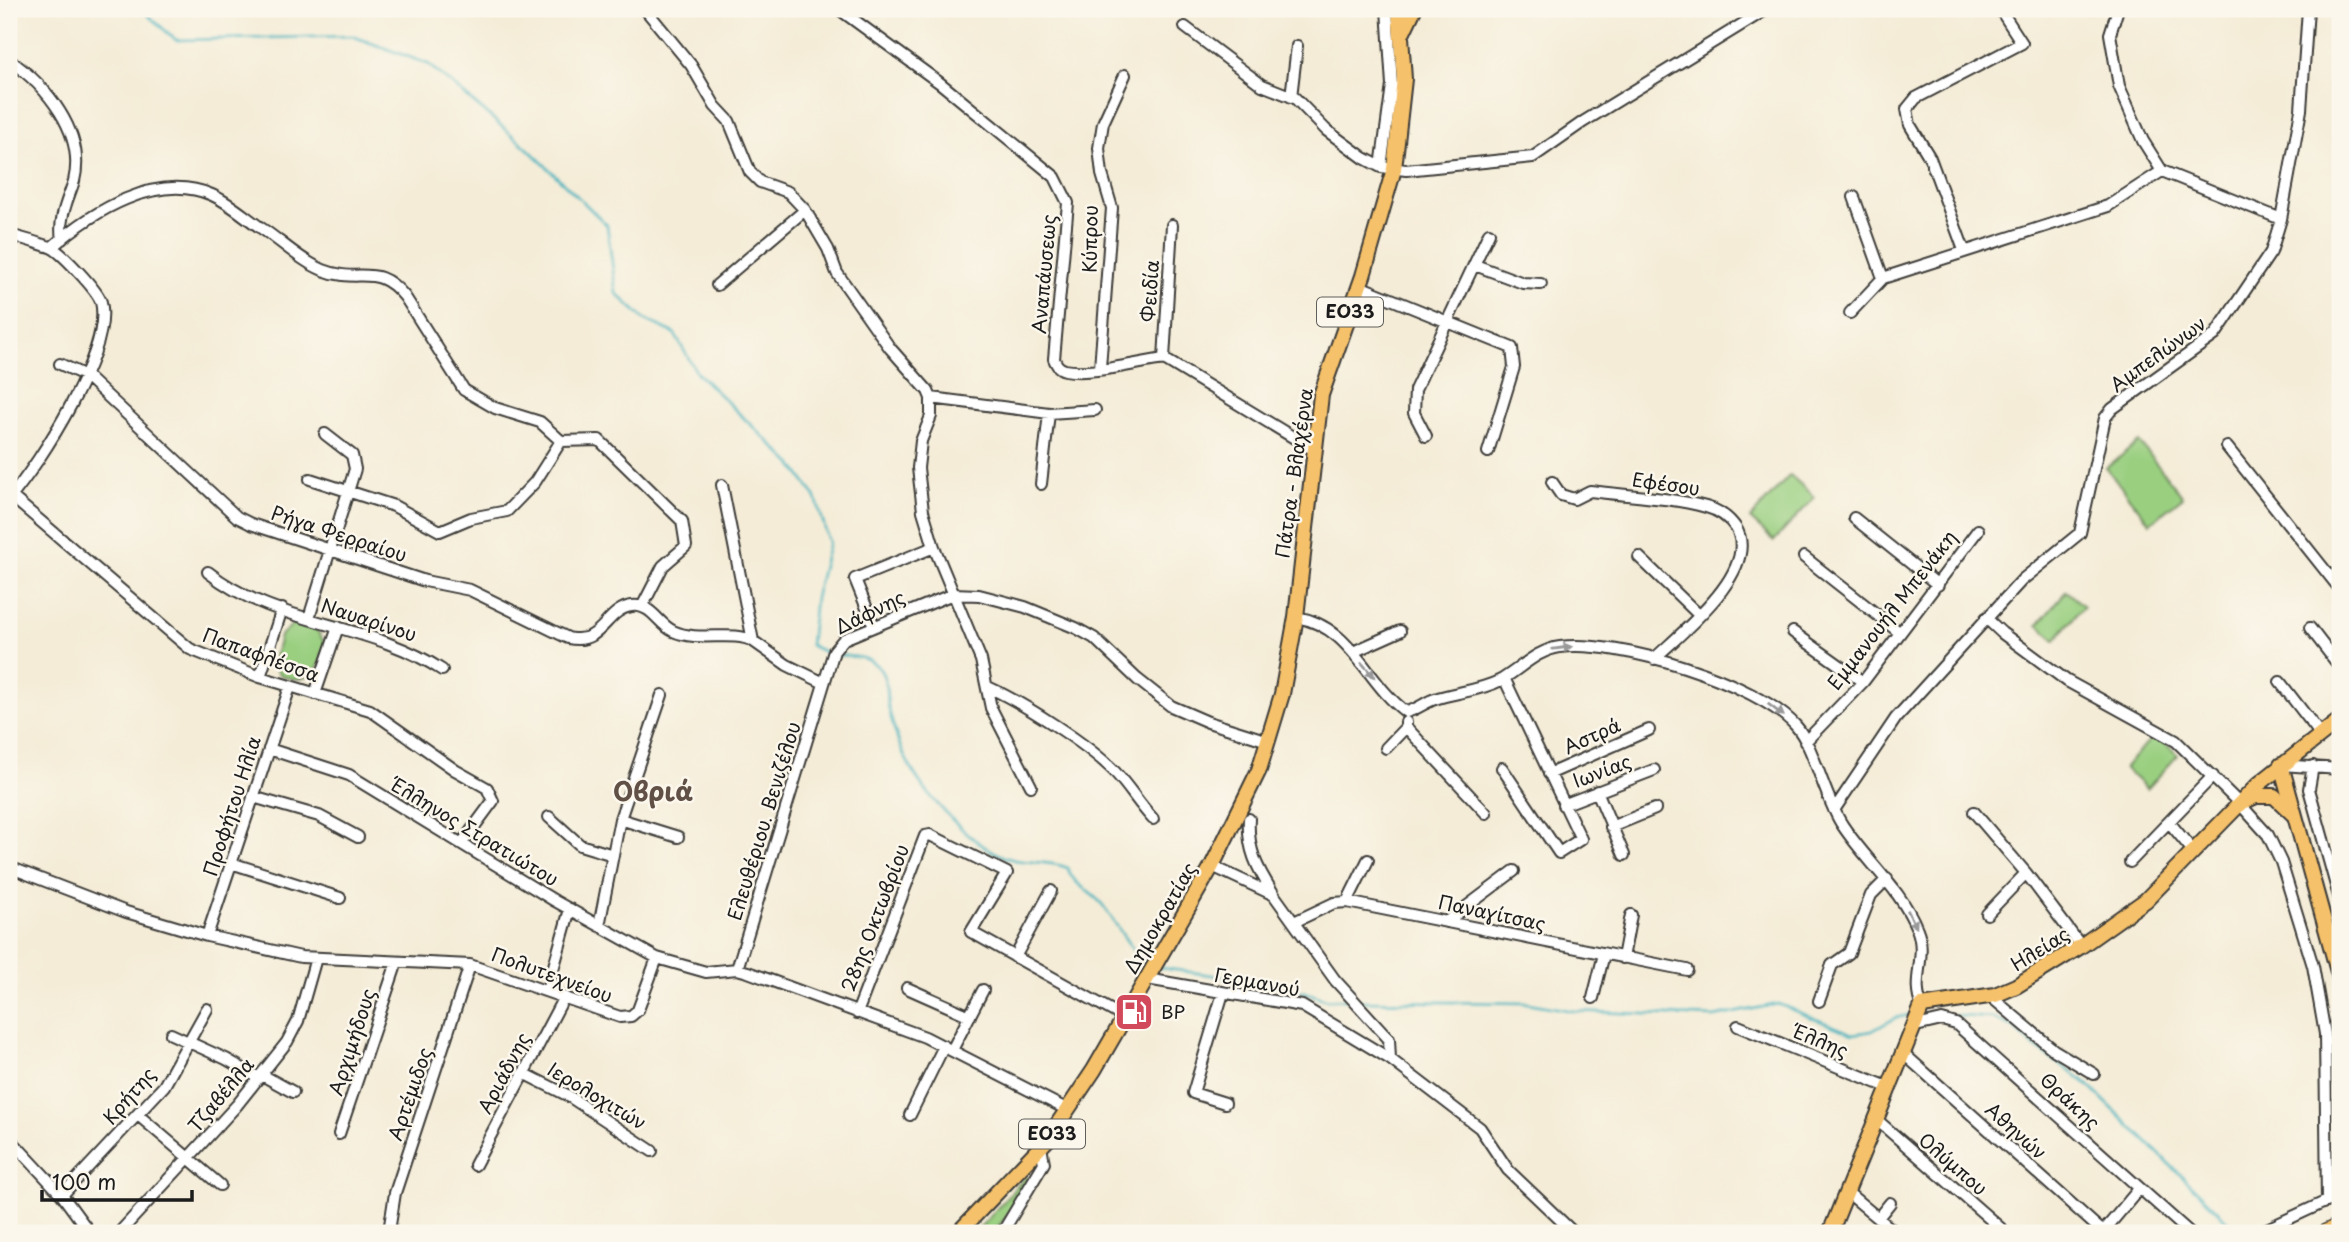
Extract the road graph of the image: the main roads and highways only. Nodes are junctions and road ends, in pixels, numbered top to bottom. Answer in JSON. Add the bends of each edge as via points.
{"nodes":[{"id":1,"x":1399,"y":9,"type":"edge"},
{"id":2,"x":1414,"y":9,"type":"edge"},
{"id":3,"x":1403,"y":32,"type":"junction"},
{"id":4,"x":1296,"y":617,"type":"joint"},
{"id":5,"x":2340,"y":720,"type":"edge"},
{"id":6,"x":2281,"y":765,"type":"junction"},
{"id":7,"x":2241,"y":804,"type":"junction"},
{"id":8,"x":2297,"y":820,"type":"junction"},
{"id":9,"x":2340,"y":979,"type":"edge"},
{"id":10,"x":958,"y":1233,"type":"edge"},
{"id":11,"x":1830,"y":1233,"type":"edge"}],
"edges":[{"from":1,"to":3,"type":"main road","name":"Πάτρα - Βλαχέρνα","number":"ΕΟ33"},
{"from":2,"to":3,"type":"main road"},
{"from":3,"to":4,"type":"main road","name":"Πάτρα - Βλαχέρνα","number":"ΕΟ33","via":[[1402,109],[1359,286],[1321,396]]},
{"from":4,"to":10,"type":"main road","name":"Δημοκρατίας","number":"ΕΟ33","via":[[1282,694],[1253,786],[1212,866],[1068,1110],[1041,1147]]},
{"from":5,"to":6,"type":"main road","name":"Ηλείας"},
{"from":6,"to":7,"type":"main road","name":"Ηλείας"},
{"from":6,"to":8,"type":"main road"},
{"from":7,"to":8,"type":"main road","via":[[2256,796],[2274,796]]},
{"from":7,"to":11,"type":"main road","name":"Ηλείας","via":[[2146,900],[2081,946],[2015,986],[1920,1015]]},
{"from":8,"to":9,"type":"main road"}]}
